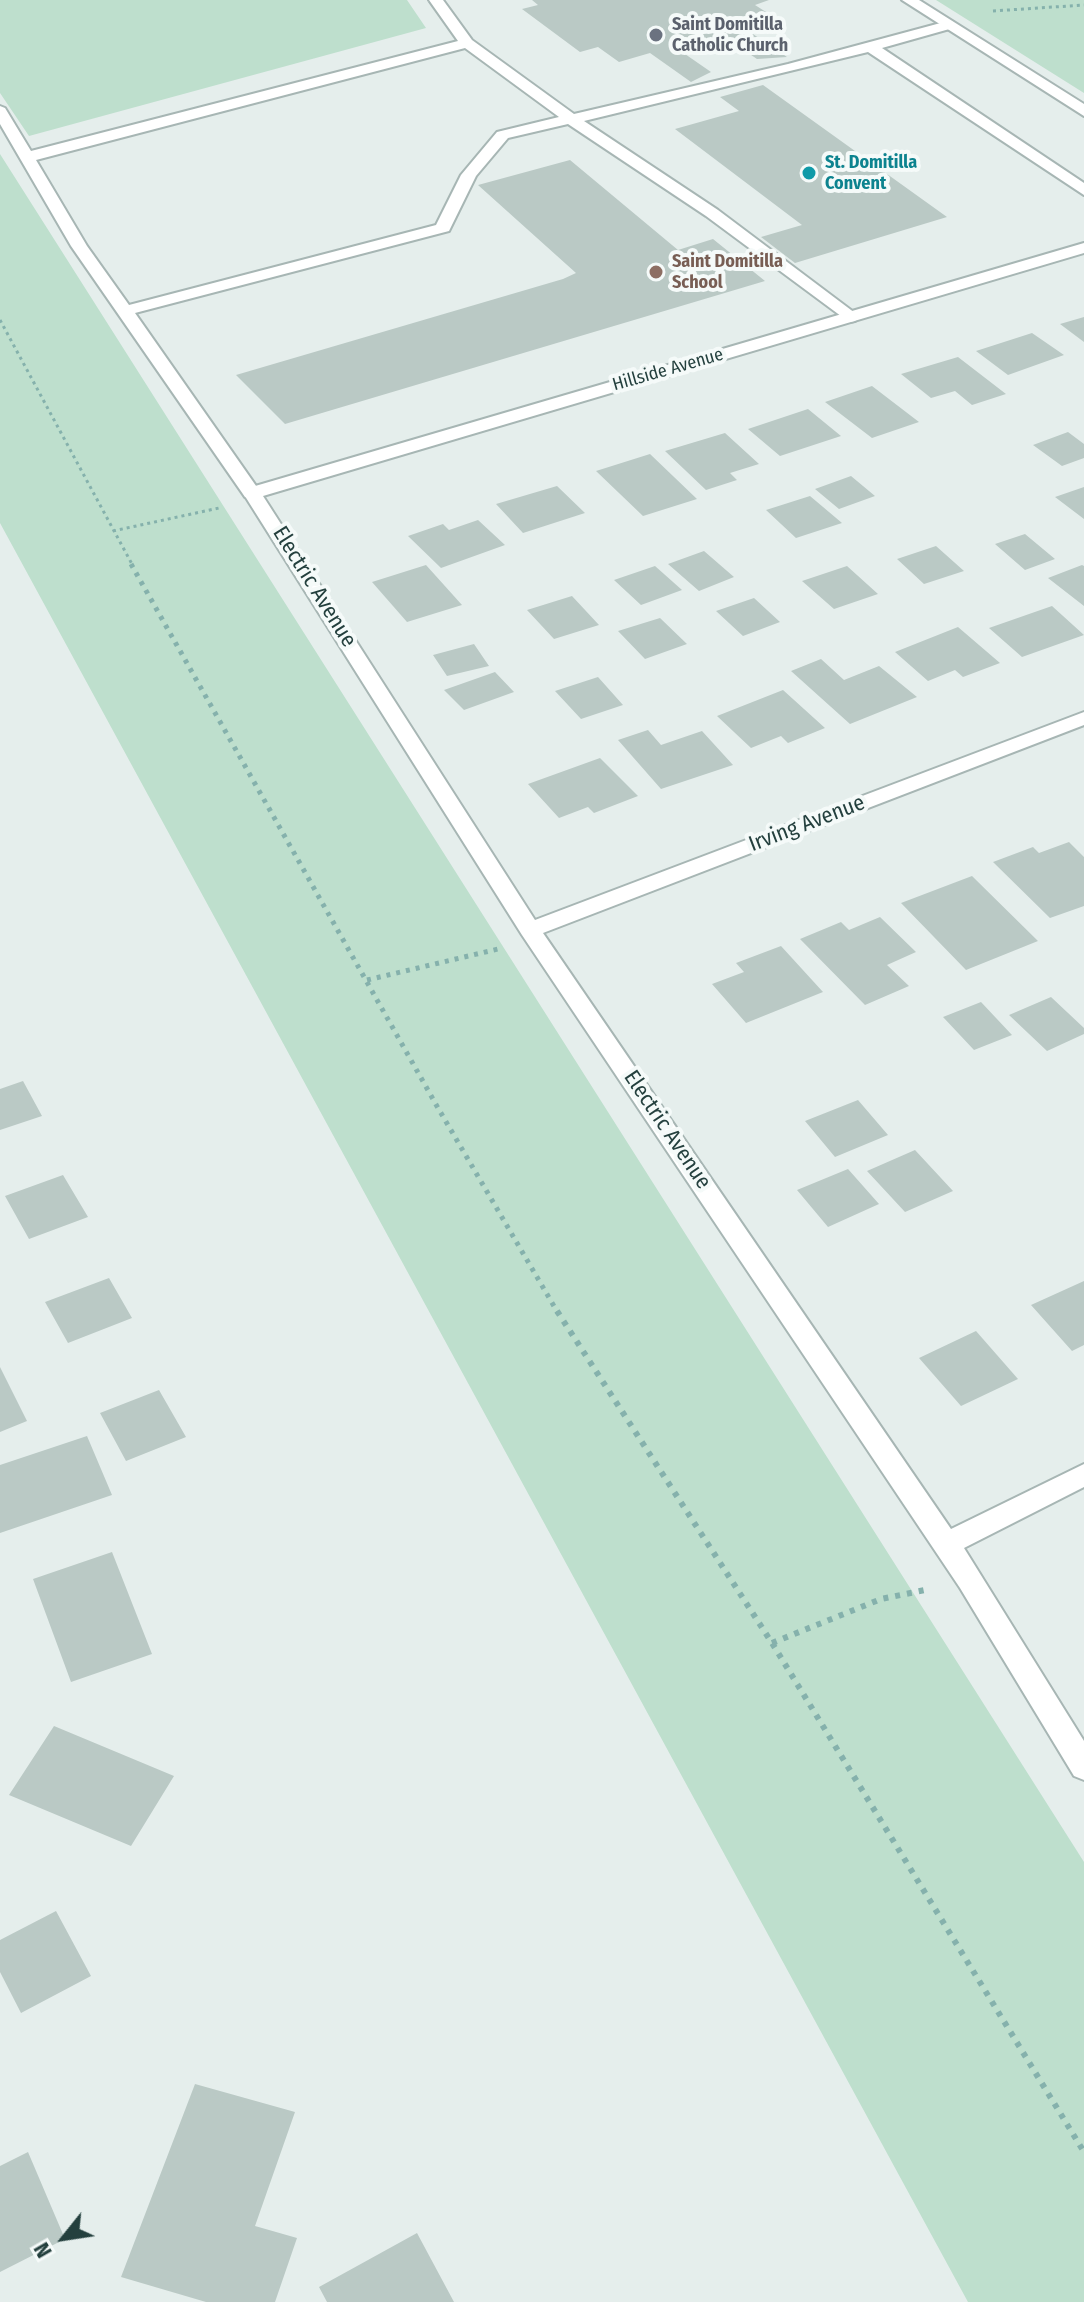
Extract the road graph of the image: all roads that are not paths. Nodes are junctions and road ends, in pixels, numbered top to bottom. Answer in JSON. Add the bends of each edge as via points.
{"nodes":[{"id":1,"x":436,"y":0,"type":"edge"},
{"id":2,"x":909,"y":0,"type":"edge"},
{"id":3,"x":948,"y":25,"type":"junction"},
{"id":4,"x":467,"y":43,"type":"junction"},
{"id":5,"x":871,"y":47,"type":"junction"},
{"id":6,"x":0,"y":111,"type":"edge"},
{"id":7,"x":1084,"y":111,"type":"edge"},
{"id":8,"x":571,"y":119,"type":"junction"},
{"id":9,"x":28,"y":157,"type":"junction"},
{"id":10,"x":1084,"y":190,"type":"edge"},
{"id":11,"x":1084,"y":248,"type":"edge"},
{"id":12,"x":124,"y":311,"type":"junction"},
{"id":13,"x":849,"y":317,"type":"junction"},
{"id":14,"x":255,"y":497,"type":"junction"},
{"id":15,"x":1084,"y":718,"type":"edge"},
{"id":16,"x":535,"y":935,"type":"junction"},
{"id":17,"x":1084,"y":1475,"type":"edge"},
{"id":18,"x":945,"y":1545,"type":"junction"},
{"id":19,"x":1084,"y":1767,"type":"edge"}],
"edges":[{"from":1,"to":4,"type":"street"},
{"from":2,"to":3,"type":"street"},
{"from":3,"to":5,"type":"street"},
{"from":3,"to":7,"type":"street"},
{"from":4,"to":8,"type":"street"},
{"from":4,"to":9,"type":"street"},
{"from":5,"to":8,"type":"street"},
{"from":5,"to":10,"type":"street"},
{"from":6,"to":9,"type":"street","name":"Electric Avenue"},
{"from":8,"to":12,"type":"street","via":[[503,135],[469,175],[443,228]]},
{"from":8,"to":13,"type":"street","via":[[712,213]]},
{"from":9,"to":12,"type":"street","name":"Electric Avenue"},
{"from":11,"to":13,"type":"street","name":"Hillside Avenue"},
{"from":12,"to":14,"type":"street","name":"Electric Avenue"},
{"from":13,"to":14,"type":"street","name":"Hillside Avenue"},
{"from":14,"to":16,"type":"street","name":"Electric Avenue"},
{"from":15,"to":16,"type":"street","name":"Irving Avenue"},
{"from":16,"to":18,"type":"street","name":"Electric Avenue"},
{"from":17,"to":18,"type":"street"},
{"from":18,"to":19,"type":"street","name":"Electric Avenue"}]}
